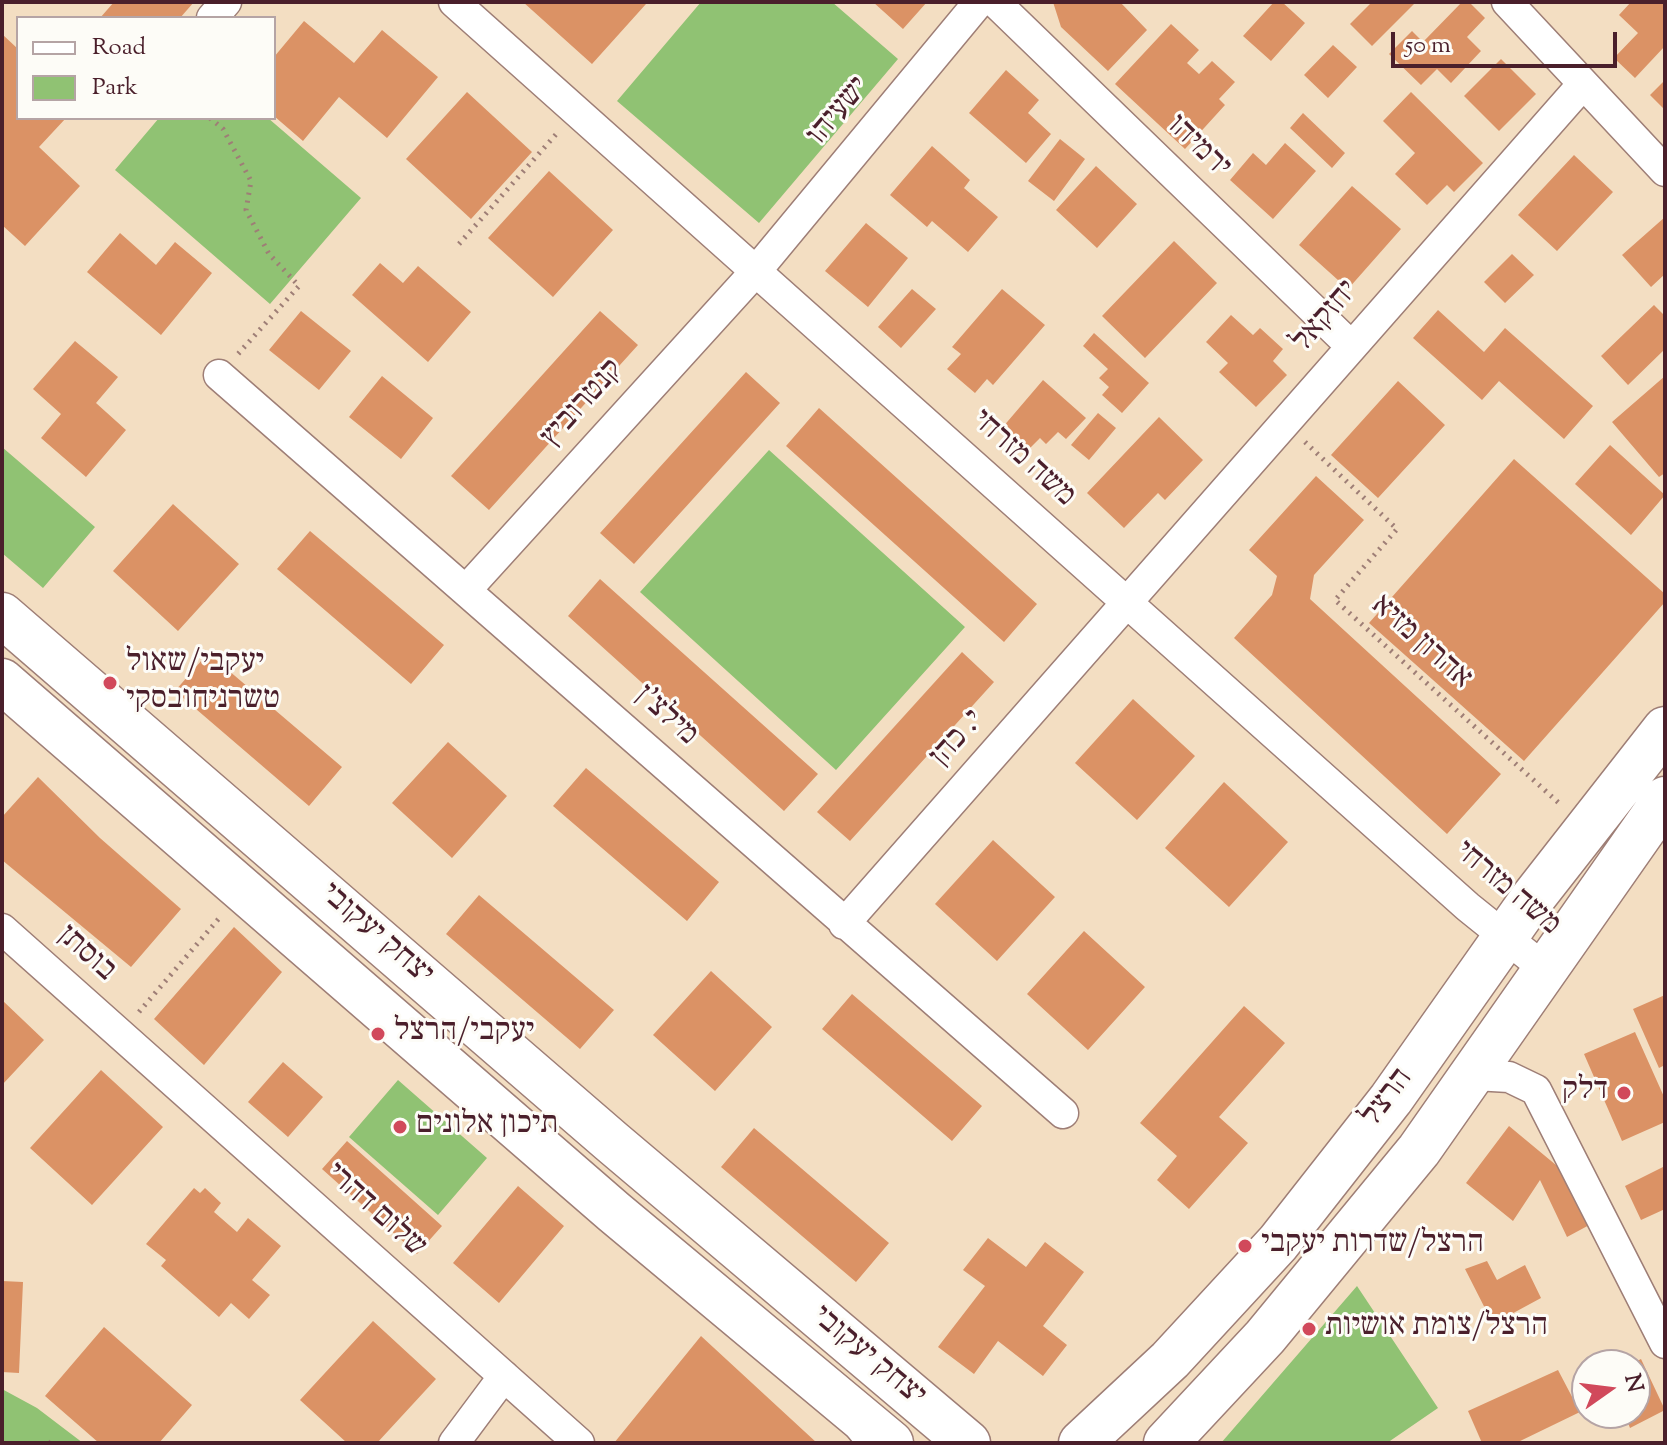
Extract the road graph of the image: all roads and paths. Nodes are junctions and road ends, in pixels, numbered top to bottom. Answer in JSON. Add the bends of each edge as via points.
{"nodes":[{"id":1,"x":454,"y":2,"type":"edge"},
{"id":2,"x":979,"y":2,"type":"edge"},
{"id":3,"x":995,"y":2,"type":"edge"},
{"id":4,"x":1507,"y":2,"type":"edge"},
{"id":5,"x":1583,"y":84,"type":"junction"},
{"id":6,"x":577,"y":111,"type":"junction"},
{"id":7,"x":212,"y":120,"type":"edge"},
{"id":8,"x":1665,"y":171,"type":"edge"},
{"id":9,"x":459,"y":244,"type":"dead end"},
{"id":10,"x":756,"y":271,"type":"junction"},
{"id":11,"x":1350,"y":345,"type":"junction"},
{"id":12,"x":219,"y":375,"type":"joint"},
{"id":13,"x":1284,"y":422,"type":"junction"},
{"id":14,"x":467,"y":589,"type":"junction"},
{"id":15,"x":1128,"y":604,"type":"junction"},
{"id":16,"x":2,"y":615,"type":"edge"},
{"id":17,"x":2,"y":681,"type":"edge"},
{"id":18,"x":1665,"y":729,"type":"edge"},
{"id":19,"x":1665,"y":799,"type":"edge"},
{"id":20,"x":1585,"y":828,"type":"junction"},
{"id":21,"x":244,"y":890,"type":"junction"},
{"id":22,"x":844,"y":924,"type":"junction"},
{"id":23,"x":2,"y":929,"type":"edge"},
{"id":24,"x":1506,"y":940,"type":"junction"},
{"id":25,"x":1545,"y":969,"type":"junction"},
{"id":26,"x":120,"y":1034,"type":"junction"},
{"id":27,"x":1475,"y":1075,"type":"junction"},
{"id":28,"x":1063,"y":1113,"type":"dead end"},
{"id":29,"x":1665,"y":1343,"type":"edge"},
{"id":30,"x":504,"y":1376,"type":"junction"},
{"id":31,"x":880,"y":1436,"type":"edge"},
{"id":32,"x":454,"y":1443,"type":"edge"},
{"id":33,"x":579,"y":1443,"type":"edge"},
{"id":34,"x":968,"y":1443,"type":"edge"},
{"id":35,"x":1081,"y":1443,"type":"edge"},
{"id":36,"x":1166,"y":1443,"type":"edge"}],
"edges":[{"from":1,"to":6,"type":"street","name":"משה מזרחי"},
{"from":2,"to":10,"type":"street","name":"ישעיהו"},
{"from":3,"to":11,"type":"street","name":"ירמיהו"},
{"from":4,"to":5,"type":"street"},
{"from":5,"to":8,"type":"street"},
{"from":5,"to":11,"type":"street","name":"יחזקאל"},
{"from":6,"to":9,"type":"path"},
{"from":6,"to":10,"type":"street","name":"משה מזרחי"},
{"from":7,"to":12,"type":"path","via":[[223,129],[251,181],[246,210],[269,254],[299,286]]},
{"from":10,"to":14,"type":"street","name":"קנטרוביץ"},
{"from":10,"to":15,"type":"street","name":"משה מזרחי"},
{"from":11,"to":13,"type":"street","name":"יחזקאל"},
{"from":12,"to":14,"type":"street","name":"מילצ'ן"},
{"from":13,"to":15,"type":"street","name":"יחזקאל"},
{"from":13,"to":20,"type":"path","name":"אהרון מזיא","via":[[1397,529],[1335,600]]},
{"from":14,"to":22,"type":"street","name":"מילצ'ן"},
{"from":15,"to":22,"type":"street","name":"י. כהן"},
{"from":15,"to":24,"type":"street","name":"משה מזרחי"},
{"from":16,"to":34,"type":"main road","name":"יצחק יעקובי"},
{"from":17,"to":21,"type":"main road","name":"יצחק יעקובי"},
{"from":18,"to":20,"type":"main road","name":"הרצל"},
{"from":19,"to":25,"type":"main road","name":"הרצל"},
{"from":20,"to":24,"type":"main road","name":"הרצל"},
{"from":21,"to":26,"type":"path"},
{"from":21,"to":31,"type":"main road","name":"יצחק יעקובי"},
{"from":22,"to":28,"type":"street","name":"מילצ'ן"},
{"from":23,"to":26,"type":"street","name":"בוסתן"},
{"from":24,"to":25,"type":"street","name":"משה מזרחי"},
{"from":24,"to":35,"type":"main road","name":"הרצל","via":[[1278,1243],[1170,1360]]},
{"from":25,"to":27,"type":"main road","name":"הרצל"},
{"from":26,"to":30,"type":"street","name":"שלום דהרי"},
{"from":27,"to":29,"type":"street","via":[[1509,1077],[1536,1090]]},
{"from":27,"to":36,"type":"main road","name":"הרצל","via":[[1304,1292]]},
{"from":30,"to":32,"type":"street"},
{"from":30,"to":33,"type":"street","name":"שלום דהרי"}]}
